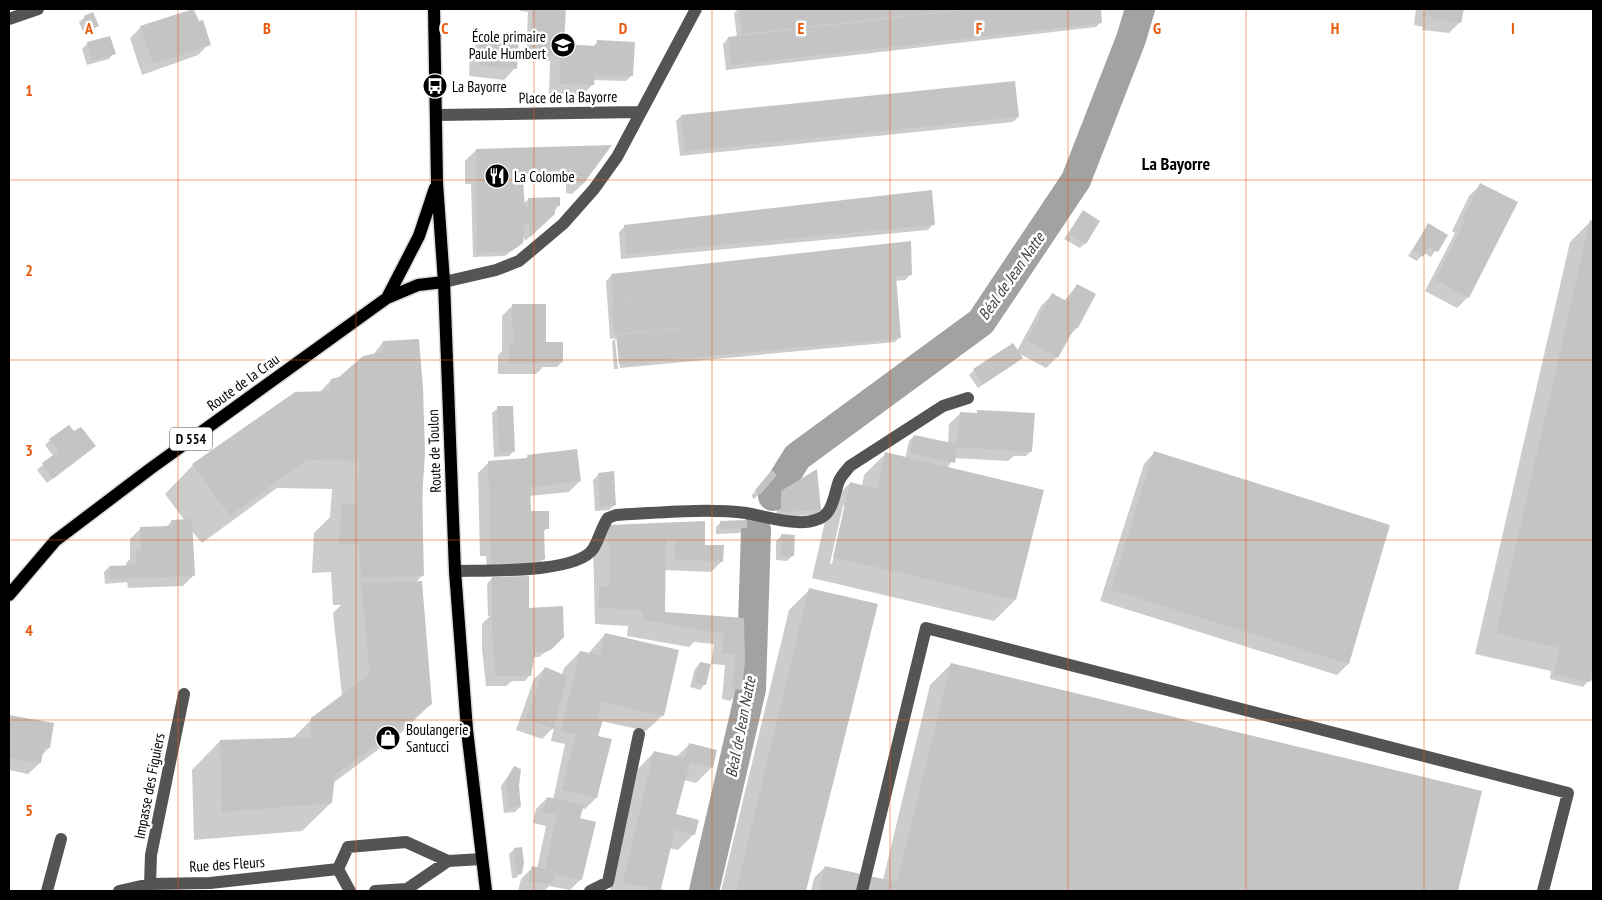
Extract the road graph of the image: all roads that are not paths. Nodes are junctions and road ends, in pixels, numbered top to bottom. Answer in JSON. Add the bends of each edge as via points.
{"nodes":[{"id":1,"x":38,"y":9,"type":"edge"},
{"id":2,"x":434,"y":9,"type":"edge"},
{"id":3,"x":696,"y":9,"type":"edge"},
{"id":4,"x":9,"y":19,"type":"edge"},
{"id":5,"x":640,"y":112,"type":"junction"},
{"id":6,"x":436,"y":115,"type":"junction"},
{"id":7,"x":437,"y":183,"type":"junction"},
{"id":8,"x":444,"y":282,"type":"junction"},
{"id":9,"x":387,"y":298,"type":"junction"},
{"id":10,"x":968,"y":398,"type":"dead end"},
{"id":11,"x":455,"y":571,"type":"junction"},
{"id":12,"x":9,"y":595,"type":"edge"},
{"id":13,"x":184,"y":694,"type":"dead end"},
{"id":14,"x":639,"y":734,"type":"dead end"},
{"id":15,"x":61,"y":839,"type":"dead end"},
{"id":16,"x":482,"y":859,"type":"junction"},
{"id":17,"x":448,"y":861,"type":"junction"},
{"id":18,"x":338,"y":869,"type":"junction"},
{"id":19,"x":150,"y":884,"type":"junction"},
{"id":20,"x":48,"y":891,"type":"edge"},
{"id":21,"x":119,"y":891,"type":"edge"},
{"id":22,"x":350,"y":891,"type":"edge"},
{"id":23,"x":375,"y":891,"type":"edge"},
{"id":24,"x":486,"y":891,"type":"edge"},
{"id":25,"x":590,"y":891,"type":"edge"},
{"id":26,"x":862,"y":891,"type":"edge"},
{"id":27,"x":1543,"y":891,"type":"edge"}],
"edges":[{"from":1,"to":4,"type":"street"},
{"from":2,"to":6,"type":"main road","name":"Route de Toulon"},
{"from":3,"to":5,"type":"street"},
{"from":5,"to":6,"type":"street","name":"Place de la Bayorre"},
{"from":5,"to":8,"type":"street","via":[[617,157],[563,224],[519,261]]},
{"from":6,"to":7,"type":"main road","name":"Route de Toulon"},
{"from":7,"to":8,"type":"main road","name":"Route de Toulon"},
{"from":7,"to":9,"type":"main road","name":"Route de la Crau","via":[[419,236]]},
{"from":8,"to":9,"type":"main road","name":"Route de la Crau","number":"D 554","via":[[418,285]]},
{"from":8,"to":11,"type":"main road","name":"Route de Toulon"},
{"from":9,"to":12,"type":"main road","name":"Route de la Crau","number":"D 554","via":[[55,541]]},
{"from":10,"to":11,"type":"street","via":[[943,406],[850,466],[839,479],[826,513],[815,520],[772,520],[745,513],[616,515],[608,518],[593,550],[580,560],[562,566]]},
{"from":11,"to":16,"type":"main road","name":"Route de Toulon","via":[[467,730]]},
{"from":13,"to":19,"type":"street","name":"Impasse des Figuiers","via":[[152,855]]},
{"from":14,"to":25,"type":"street","via":[[608,882]]},
{"from":15,"to":20,"type":"street"},
{"from":16,"to":17,"type":"street"},
{"from":16,"to":24,"type":"main road","name":"Route de Toulon"},
{"from":17,"to":18,"type":"street","via":[[406,842],[348,847]]},
{"from":17,"to":23,"type":"street","via":[[407,889]]},
{"from":18,"to":19,"type":"street","name":"Rue des Fleurs","via":[[210,883]]},
{"from":18,"to":22,"type":"street"},
{"from":19,"to":21,"type":"street","name":"Rue des Fleurs"},
{"from":26,"to":27,"type":"street","via":[[926,628],[1568,793]]}]}
